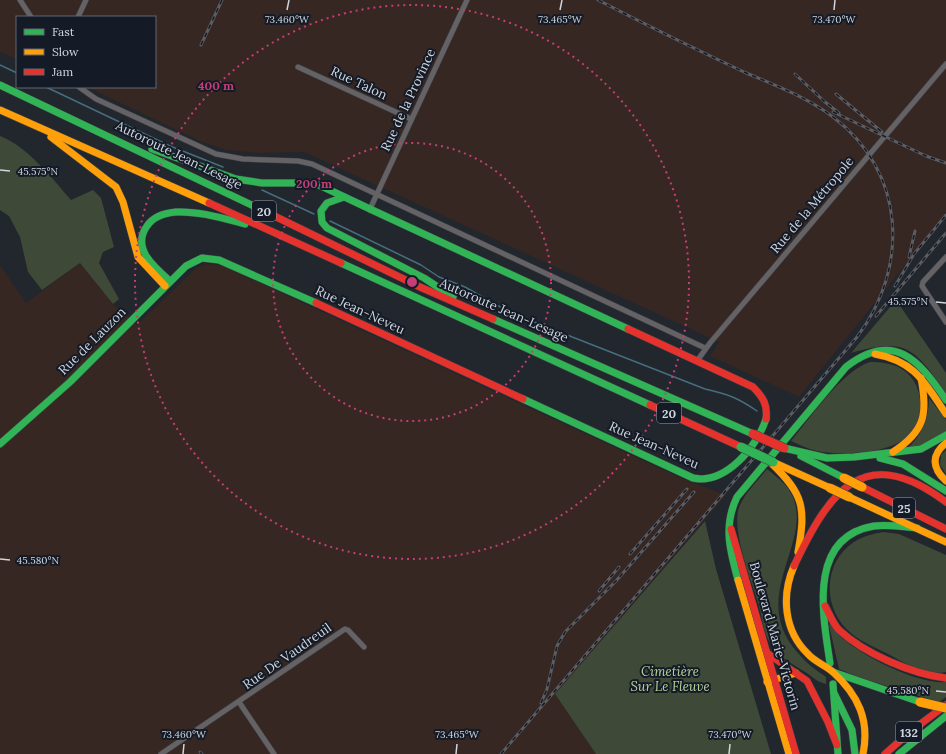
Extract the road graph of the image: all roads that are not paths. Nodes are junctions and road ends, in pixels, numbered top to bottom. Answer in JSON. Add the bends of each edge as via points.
{"nodes":[{"id":1,"x":20,"y":0,"type":"edge"},
{"id":2,"x":86,"y":0,"type":"edge"},
{"id":3,"x":467,"y":0,"type":"edge"},
{"id":4,"x":30,"y":16,"type":"edge"},
{"id":5,"x":78,"y":16,"type":"edge"},
{"id":6,"x":946,"y":64,"type":"edge"},
{"id":7,"x":298,"y":67,"type":"dead end"},
{"id":8,"x":0,"y":85,"type":"edge"},
{"id":9,"x":80,"y":88,"type":"edge"},
{"id":10,"x":0,"y":110,"type":"edge"},
{"id":11,"x":412,"y":120,"type":"junction"},
{"id":12,"x":37,"y":127,"type":"junction"},
{"id":13,"x":108,"y":135,"type":"junction"},
{"id":14,"x":376,"y":194,"type":"junction"},
{"id":15,"x":344,"y":197,"type":"junction"},
{"id":16,"x":370,"y":209,"type":"junction"},
{"id":17,"x":270,"y":230,"type":"junction"},
{"id":18,"x":201,"y":257,"type":"joint"},
{"id":19,"x":946,"y":257,"type":"edge"},
{"id":20,"x":168,"y":284,"type":"junction"},
{"id":21,"x":474,"y":310,"type":"junction"},
{"id":22,"x":946,"y":322,"type":"edge"},
{"id":23,"x":706,"y":348,"type":"junction"},
{"id":24,"x":871,"y":354,"type":"junction"},
{"id":25,"x":697,"y":361,"type":"junction"},
{"id":26,"x":921,"y":378,"type":"junction"},
{"id":27,"x":946,"y":400,"type":"edge"},
{"id":28,"x":946,"y":414,"type":"edge"},
{"id":29,"x":753,"y":434,"type":"joint"},
{"id":30,"x":946,"y":435,"type":"edge"},
{"id":31,"x":946,"y":443,"type":"edge"},
{"id":32,"x":0,"y":444,"type":"edge"},
{"id":33,"x":784,"y":448,"type":"junction"},
{"id":34,"x":890,"y":454,"type":"junction"},
{"id":35,"x":860,"y":456,"type":"junction"},
{"id":36,"x":770,"y":461,"type":"junction"},
{"id":37,"x":946,"y":481,"type":"edge"},
{"id":38,"x":946,"y":491,"type":"edge"},
{"id":39,"x":946,"y":502,"type":"edge"},
{"id":40,"x":729,"y":525,"type":"junction"},
{"id":41,"x":917,"y":528,"type":"junction"},
{"id":42,"x":946,"y":529,"type":"edge"},
{"id":43,"x":946,"y":542,"type":"edge"},
{"id":44,"x":797,"y":562,"type":"junction"},
{"id":45,"x":824,"y":605,"type":"junction"},
{"id":46,"x":364,"y":647,"type":"dead end"},
{"id":47,"x":767,"y":653,"type":"junction"},
{"id":48,"x":830,"y":663,"type":"dead end"},
{"id":49,"x":833,"y":672,"type":"junction"},
{"id":50,"x":796,"y":673,"type":"junction"},
{"id":51,"x":946,"y":678,"type":"edge"},
{"id":52,"x":771,"y":681,"type":"junction"},
{"id":53,"x":240,"y":702,"type":"junction"},
{"id":54,"x":946,"y":706,"type":"edge"},
{"id":55,"x":946,"y":716,"type":"edge"},
{"id":56,"x":837,"y":749,"type":"edge"},
{"id":57,"x":161,"y":754,"type":"edge"},
{"id":58,"x":274,"y":754,"type":"edge"},
{"id":59,"x":788,"y":754,"type":"edge"},
{"id":60,"x":796,"y":754,"type":"edge"},
{"id":61,"x":854,"y":754,"type":"edge"},
{"id":62,"x":864,"y":754,"type":"edge"},
{"id":63,"x":885,"y":754,"type":"edge"},
{"id":64,"x":899,"y":754,"type":"edge"}],
"edges":[{"from":1,"to":4,"type":"street"},
{"from":2,"to":5,"type":"street"},
{"from":3,"to":11,"type":"street","name":"Rue de la Province"},
{"from":6,"to":23,"type":"street","name":"Rue de la Métropole"},
{"from":7,"to":11,"type":"street","name":"Rue Talon"},
{"from":8,"to":13,"type":"main road","name":"Autoroute Jean-Lesage","number":"20"},
{"from":9,"to":14,"type":"street","via":[[96,99],[213,153],[243,159],[303,162]]},
{"from":10,"to":12,"type":"main road","name":"Autoroute Jean-Lesage","number":"20"},
{"from":11,"to":14,"type":"street","name":"Rue de la Province"},
{"from":12,"to":17,"type":"main road","name":"Autoroute Jean-Lesage","number":"20"},
{"from":12,"to":20,"type":"main road","via":[[116,187],[123,202],[138,257]]},
{"from":13,"to":15,"type":"main road","name":"Rue Jean-Neveu","via":[[232,178],[262,183],[315,184]]},
{"from":13,"to":21,"type":"main road","name":"Autoroute Jean-Lesage","number":"20","via":[[378,267]]},
{"from":14,"to":16,"type":"street","name":"Rue de la Province"},
{"from":14,"to":23,"type":"street"},
{"from":15,"to":16,"type":"main road","name":"Rue Jean-Neveu"},
{"from":15,"to":21,"type":"main road","via":[[330,200],[323,207],[322,219],[327,228],[424,278]]},
{"from":16,"to":25,"type":"main road","name":"Rue Jean-Neveu"},
{"from":17,"to":20,"type":"main road","via":[[195,214],[169,213],[156,216],[143,230],[141,246],[149,261]]},
{"from":17,"to":36,"type":"main road","name":"Autoroute Jean-Lesage","number":"20","bridge":true},
{"from":18,"to":20,"type":"main road","name":"Rue de Lauzon","via":[[190,262]]},
{"from":18,"to":25,"type":"main road","name":"Rue Jean-Neveu","via":[[212,257],[231,264],[686,475],[706,480],[721,476],[735,465],[762,431],[767,410],[763,398],[755,389]]},
{"from":19,"to":22,"type":"street","via":[[922,286]]},
{"from":20,"to":32,"type":"main road","name":"Rue de Lauzon","via":[[62,389]]},
{"from":21,"to":29,"type":"main road","name":"Autoroute Jean-Lesage","number":"20"},
{"from":23,"to":25,"type":"street","name":"Rue de la Métropole"},
{"from":24,"to":26,"type":"main road","name":"Boulevard Marie-Victorin","via":[[892,356],[901,360],[911,366]]},
{"from":24,"to":27,"type":"main road","name":"Boulevard Marie-Victorin","via":[[890,350],[908,356],[925,370]]},
{"from":24,"to":40,"type":"main road","name":"Boulevard Marie-Victorin","via":[[857,359],[844,368],[807,410],[736,497]]},
{"from":26,"to":28,"type":"main road","name":"Boulevard Marie-Victorin"},
{"from":26,"to":34,"type":"main road","via":[[926,404],[922,424],[912,439]]},
{"from":29,"to":33,"type":"main road","name":"Autoroute Jean-Lesage","number":"25","bridge":true},
{"from":30,"to":34,"type":"main road","via":[[921,449]]},
{"from":31,"to":37,"type":"main road","via":[[936,452],[934,463],[937,472]]},
{"from":33,"to":35,"type":"main road","via":[[827,458]]},
{"from":33,"to":42,"type":"main road","number":"25","bridge":true},
{"from":34,"to":35,"type":"main road"},
{"from":35,"to":38,"type":"main road","via":[[898,462]]},
{"from":36,"to":41,"type":"main road","number":"25","bridge":true},
{"from":36,"to":44,"type":"main road","via":[[790,480],[802,503],[803,526]]},
{"from":39,"to":44,"type":"main road","via":[[923,485],[898,476],[878,475],[855,482],[840,490],[824,508]]},
{"from":40,"to":47,"type":"main road","name":"Boulevard Marie-Victorin"},
{"from":40,"to":52,"type":"main road","name":"Boulevard Marie-Victorin","via":[[729,549]]},
{"from":41,"to":43,"type":"main road","number":"25"},
{"from":41,"to":45,"type":"main road","via":[[886,525],[872,527],[857,532],[842,543],[825,569],[822,588]]},
{"from":44,"to":49,"type":"main road","via":[[786,594],[786,612],[790,626],[804,650]]},
{"from":45,"to":48,"type":"main road"},
{"from":45,"to":51,"type":"main road","via":[[838,629],[858,644],[912,672]]},
{"from":46,"to":53,"type":"street","name":"Rue De Vaudreuil","via":[[345,629]]},
{"from":47,"to":50,"type":"main road"},
{"from":47,"to":52,"type":"main road","name":"Boulevard Marie-Victorin"},
{"from":49,"to":54,"type":"main road","bridge":true,"via":[[920,702]]},
{"from":49,"to":62,"type":"main road","via":[[854,695],[863,714],[866,735]]},
{"from":50,"to":52,"type":"main road"},
{"from":50,"to":56,"type":"main road","via":[[809,684]]},
{"from":52,"to":59,"type":"main road","name":"Boulevard Marie-Victorin"},
{"from":52,"to":60,"type":"main road","name":"Boulevard Marie-Victorin"},
{"from":53,"to":57,"type":"street","name":"Rue De Vaudreuil"},
{"from":53,"to":58,"type":"street","name":"Rue De Vaudreuil"},
{"from":54,"to":63,"type":"main road","number":"132"},
{"from":55,"to":64,"type":"main road","number":"132"},
{"from":56,"to":61,"type":"main road","via":[[833,688],[853,734]]}]}
